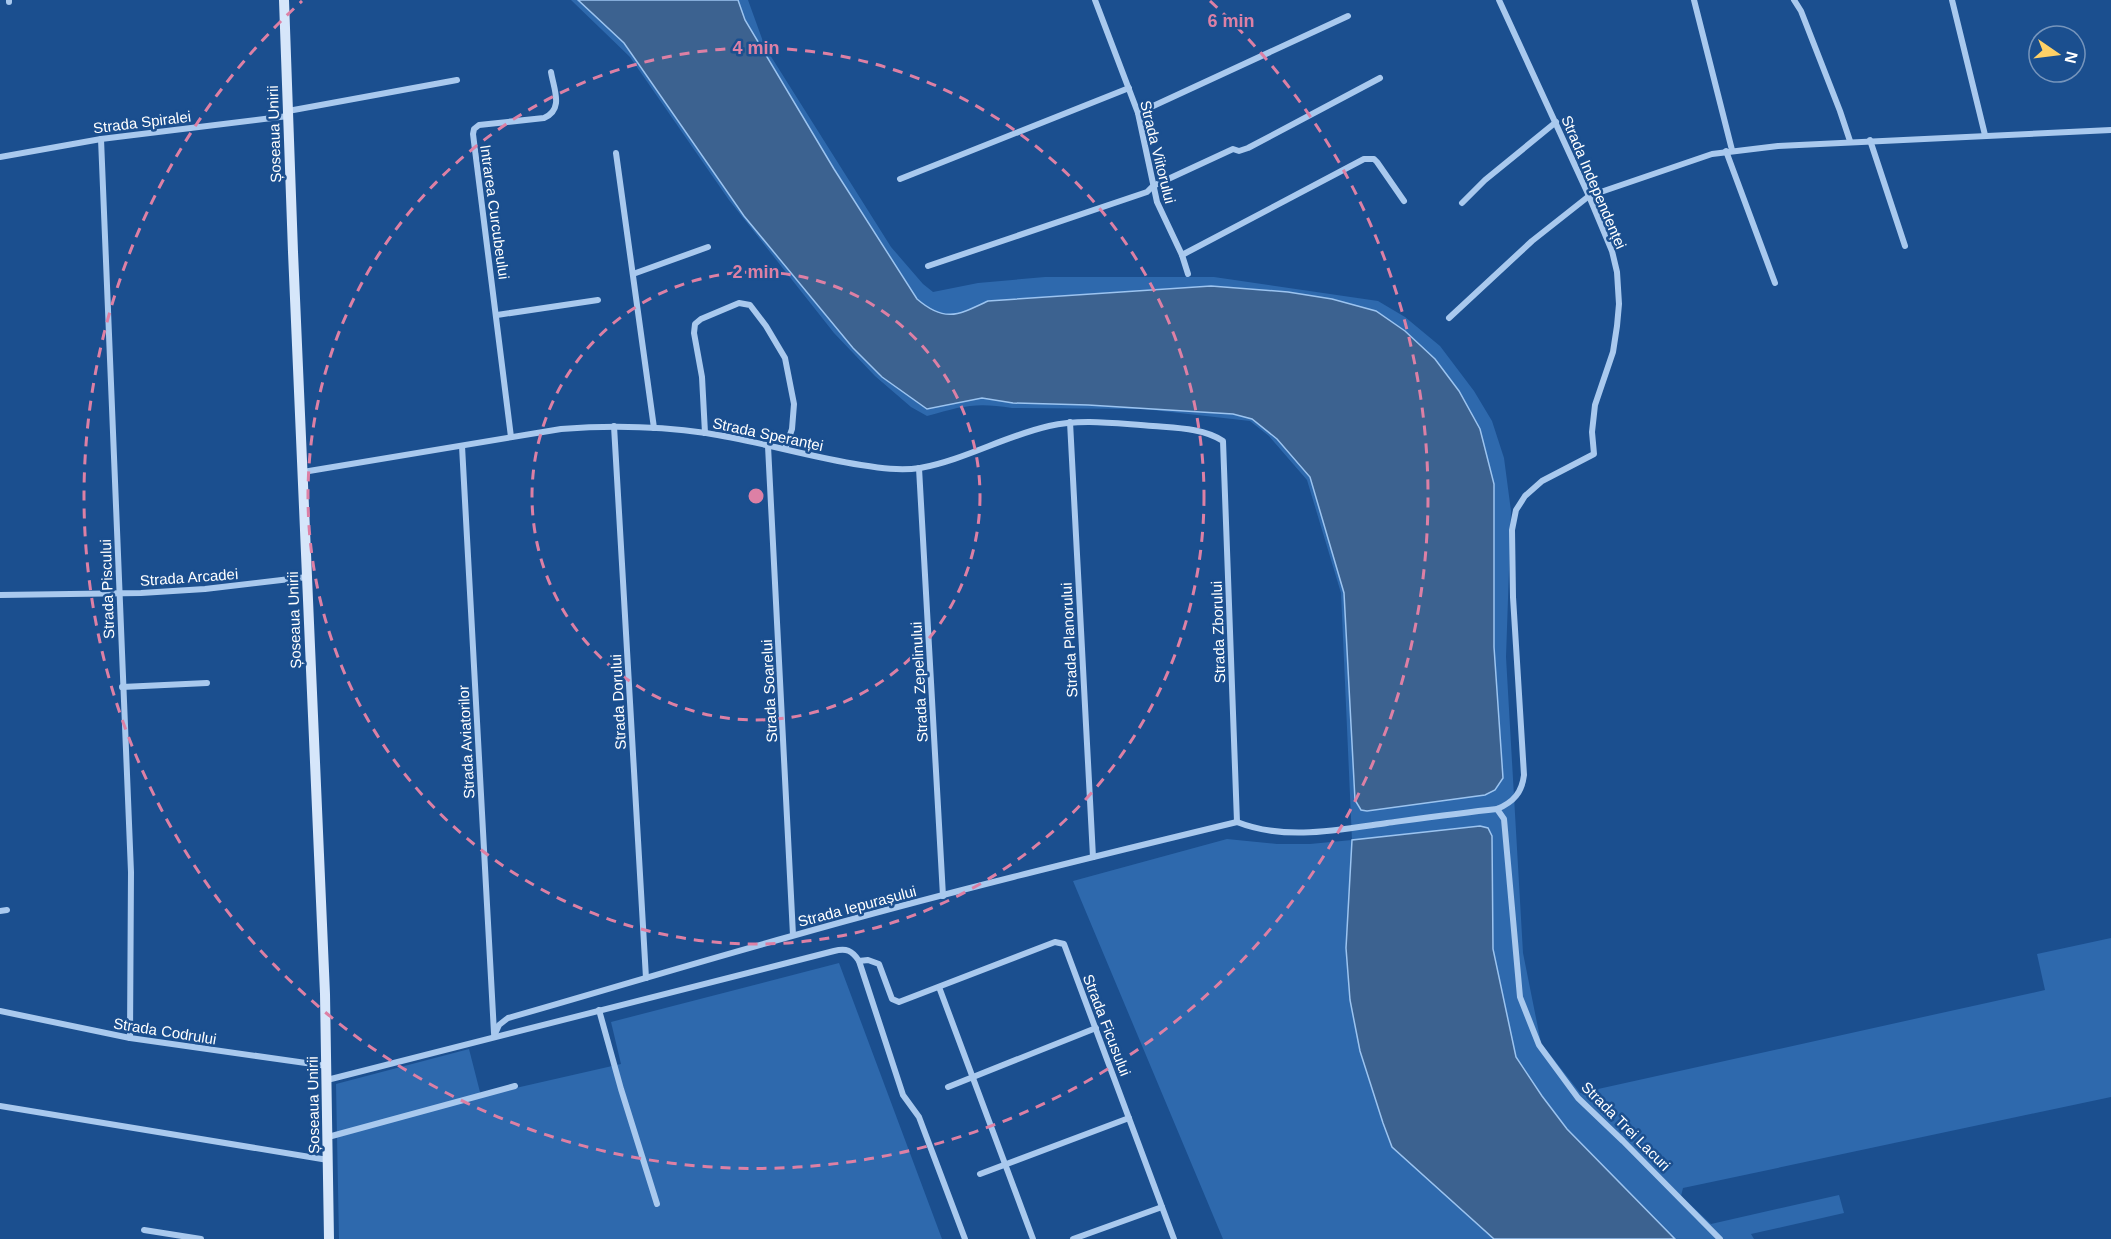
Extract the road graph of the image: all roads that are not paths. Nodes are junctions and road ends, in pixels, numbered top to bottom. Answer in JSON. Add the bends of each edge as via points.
{"nodes":[{"id":1,"x":284,"y":0,"type":"edge"},
{"id":2,"x":1095,"y":0,"type":"edge"},
{"id":3,"x":1498,"y":0,"type":"edge"},
{"id":4,"x":1694,"y":0,"type":"edge"},
{"id":5,"x":1794,"y":0,"type":"edge"},
{"id":6,"x":1952,"y":0,"type":"edge"},
{"id":7,"x":1348,"y":16,"type":"dead end"},
{"id":8,"x":551,"y":72,"type":"dead end"},
{"id":9,"x":1380,"y":78,"type":"dead end"},
{"id":10,"x":457,"y":80,"type":"dead end"},
{"id":11,"x":1129,"y":88,"type":"junction"},
{"id":12,"x":1138,"y":112,"type":"junction"},
{"id":13,"x":288,"y":114,"type":"junction"},
{"id":14,"x":1556,"y":122,"type":"junction"},
{"id":15,"x":2111,"y":130,"type":"edge"},
{"id":16,"x":1985,"y":135,"type":"junction"},
{"id":17,"x":101,"y":139,"type":"junction"},
{"id":18,"x":1870,"y":140,"type":"junction"},
{"id":19,"x":1850,"y":141,"type":"junction"},
{"id":20,"x":1729,"y":150,"type":"junction"},
{"id":21,"x":616,"y":153,"type":"dead end"},
{"id":22,"x":0,"y":158,"type":"edge"},
{"id":23,"x":900,"y":179,"type":"dead end"},
{"id":24,"x":1153,"y":186,"type":"junction"},
{"id":25,"x":1589,"y":196,"type":"junction"},
{"id":26,"x":1404,"y":201,"type":"dead end"},
{"id":27,"x":1462,"y":203,"type":"dead end"},
{"id":28,"x":1905,"y":246,"type":"dead end"},
{"id":29,"x":708,"y":247,"type":"dead end"},
{"id":30,"x":1182,"y":255,"type":"junction"},
{"id":31,"x":928,"y":266,"type":"dead end"},
{"id":32,"x":633,"y":274,"type":"junction"},
{"id":33,"x":1188,"y":274,"type":"dead end"},
{"id":34,"x":1775,"y":283,"type":"dead end"},
{"id":35,"x":598,"y":300,"type":"dead end"},
{"id":36,"x":497,"y":315,"type":"junction"},
{"id":37,"x":1449,"y":318,"type":"dead end"},
{"id":38,"x":1070,"y":422,"type":"junction"},
{"id":39,"x":614,"y":426,"type":"junction"},
{"id":40,"x":654,"y":428,"type":"junction"},
{"id":41,"x":705,"y":433,"type":"junction"},
{"id":42,"x":511,"y":437,"type":"junction"},
{"id":43,"x":1223,"y":441,"type":"joint"},
{"id":44,"x":462,"y":446,"type":"junction"},
{"id":45,"x":768,"y":446,"type":"junction"},
{"id":46,"x":785,"y":449,"type":"junction"},
{"id":47,"x":920,"y":468,"type":"junction"},
{"id":48,"x":303,"y":472,"type":"junction"},
{"id":49,"x":307,"y":578,"type":"junction"},
{"id":50,"x":120,"y":593,"type":"junction"},
{"id":51,"x":0,"y":595,"type":"edge"},
{"id":52,"x":207,"y":683,"type":"dead end"},
{"id":53,"x":122,"y":687,"type":"junction"},
{"id":54,"x":1497,"y":808,"type":"junction"},
{"id":55,"x":1237,"y":822,"type":"junction"},
{"id":56,"x":1093,"y":857,"type":"junction"},
{"id":57,"x":943,"y":896,"type":"junction"},
{"id":58,"x":793,"y":935,"type":"junction"},
{"id":59,"x":859,"y":961,"type":"junction"},
{"id":60,"x":646,"y":978,"type":"junction"},
{"id":61,"x":939,"y":987,"type":"junction"},
{"id":62,"x":599,"y":1010,"type":"junction"},
{"id":63,"x":0,"y":1011,"type":"edge"},
{"id":64,"x":1096,"y":1028,"type":"junction"},
{"id":65,"x":495,"y":1036,"type":"junction"},
{"id":66,"x":130,"y":1038,"type":"junction"},
{"id":67,"x":327,"y":1066,"type":"junction"},
{"id":68,"x":972,"y":1076,"type":"junction"},
{"id":69,"x":327,"y":1080,"type":"junction"},
{"id":70,"x":515,"y":1086,"type":"dead end"},
{"id":71,"x":948,"y":1087,"type":"dead end"},
{"id":72,"x":0,"y":1106,"type":"edge"},
{"id":73,"x":1129,"y":1118,"type":"junction"},
{"id":74,"x":328,"y":1137,"type":"junction"},
{"id":75,"x":329,"y":1160,"type":"junction"},
{"id":76,"x":1004,"y":1165,"type":"junction"},
{"id":77,"x":980,"y":1174,"type":"dead end"},
{"id":78,"x":657,"y":1204,"type":"dead end"},
{"id":79,"x":1162,"y":1207,"type":"junction"},
{"id":80,"x":144,"y":1230,"type":"dead end"},
{"id":81,"x":201,"y":1239,"type":"edge"},
{"id":82,"x":329,"y":1239,"type":"edge"},
{"id":83,"x":965,"y":1239,"type":"edge"},
{"id":84,"x":1033,"y":1239,"type":"edge"},
{"id":85,"x":1073,"y":1239,"type":"edge"},
{"id":86,"x":1174,"y":1239,"type":"edge"},
{"id":87,"x":1720,"y":1239,"type":"edge"}],
"edges":[{"from":1,"to":13,"type":"main road","name":"Șoseaua Unirii"},
{"from":2,"to":11,"type":"street","name":"Strada Viitorului"},
{"from":3,"to":14,"type":"street","name":"Strada Independenței"},
{"from":4,"to":20,"type":"street"},
{"from":5,"to":19,"type":"street"},
{"from":6,"to":16,"type":"street"},
{"from":7,"to":12,"type":"street"},
{"from":8,"to":36,"type":"street","name":"Intrarea Curcubeului","via":[[556,100],[552,115],[479,125],[474,129]]},
{"from":9,"to":24,"type":"street","via":[[1248,148],[1233,149]]},
{"from":10,"to":13,"type":"street","name":"Strada Spiralei"},
{"from":11,"to":12,"type":"street","name":"Strada Viitorului"},
{"from":11,"to":23,"type":"street"},
{"from":12,"to":24,"type":"street","name":"Strada Viitorului"},
{"from":13,"to":17,"type":"street","name":"Strada Spiralei"},
{"from":13,"to":48,"type":"main road","name":"Șoseaua Unirii"},
{"from":14,"to":25,"type":"street","name":"Strada Independenței"},
{"from":14,"to":27,"type":"street"},
{"from":15,"to":16,"type":"street"},
{"from":16,"to":18,"type":"street"},
{"from":17,"to":22,"type":"street","name":"Strada Spiralei"},
{"from":17,"to":50,"type":"street","name":"Strada Piscului"},
{"from":18,"to":19,"type":"street"},
{"from":18,"to":28,"type":"street"},
{"from":19,"to":20,"type":"street"},
{"from":20,"to":25,"type":"street"},
{"from":20,"to":34,"type":"street"},
{"from":21,"to":32,"type":"street"},
{"from":24,"to":30,"type":"street","name":"Strada Viitorului","via":[[1161,214]]},
{"from":24,"to":31,"type":"street","via":[[1147,192]]},
{"from":25,"to":37,"type":"street","via":[[1532,241]]},
{"from":25,"to":54,"type":"street","name":"Strada Independenței","via":[[1617,272],[1619,304],[1613,352],[1594,412],[1594,454],[1542,481],[1516,510],[1512,530],[1513,597],[1524,775],[1519,794]]},
{"from":26,"to":30,"type":"street","via":[[1377,162],[1364,159]]},
{"from":29,"to":32,"type":"street"},
{"from":30,"to":33,"type":"street","name":"Strada Viitorului"},
{"from":32,"to":40,"type":"street"},
{"from":35,"to":36,"type":"street"},
{"from":36,"to":42,"type":"street","name":"Intrarea Curcubeului"},
{"from":38,"to":43,"type":"street","name":"Strada Speranței","via":[[1192,430]]},
{"from":38,"to":47,"type":"street","name":"Strada Speranței","via":[[1026,432]]},
{"from":38,"to":56,"type":"street","name":"Strada Planorului"},
{"from":39,"to":40,"type":"street","name":"Strada Speranței"},
{"from":39,"to":42,"type":"street","name":"Strada Speranței"},
{"from":39,"to":60,"type":"street","name":"Strada Dorului"},
{"from":40,"to":41,"type":"street","name":"Strada Speranței"},
{"from":41,"to":45,"type":"street","name":"Strada Speranței"},
{"from":41,"to":46,"type":"street","via":[[695,324],[746,303],[766,326],[785,358],[794,404]]},
{"from":42,"to":44,"type":"street","name":"Strada Speranței"},
{"from":43,"to":55,"type":"street","name":"Strada Zborului"},
{"from":44,"to":48,"type":"street","name":"Strada Speranței"},
{"from":44,"to":65,"type":"street","name":"Strada Aviatorilor"},
{"from":45,"to":46,"type":"street","name":"Strada Speranței"},
{"from":45,"to":58,"type":"street","name":"Strada Soarelui"},
{"from":46,"to":47,"type":"street","name":"Strada Speranței","via":[[845,463]]},
{"from":47,"to":57,"type":"street","name":"Strada Zepelinului"},
{"from":48,"to":49,"type":"main road","name":"Șoseaua Unirii"},
{"from":49,"to":50,"type":"street","name":"Strada Arcadei","via":[[205,590]]},
{"from":49,"to":67,"type":"main road","name":"Șoseaua Unirii"},
{"from":50,"to":51,"type":"street","name":"Strada Arcadei"},
{"from":50,"to":53,"type":"street","name":"Strada Piscului"},
{"from":52,"to":53,"type":"street"},
{"from":53,"to":66,"type":"street","name":"Strada Piscului","via":[[131,872]]},
{"from":54,"to":55,"type":"street","via":[[1306,833],[1272,831]]},
{"from":54,"to":87,"type":"street","name":"Strada Trei Lacuri","via":[[1504,819],[1520,997],[1539,1045],[1578,1098]]},
{"from":55,"to":56,"type":"street","name":"Strada Iepurașului"},
{"from":56,"to":57,"type":"street","name":"Strada Iepurașului"},
{"from":57,"to":58,"type":"street","name":"Strada Iepurașului"},
{"from":58,"to":60,"type":"street","name":"Strada Iepurașului"},
{"from":59,"to":61,"type":"street","name":"Strada Ficusului","via":[[879,964],[896,1002]]},
{"from":59,"to":62,"type":"street","via":[[855,954],[843,949]]},
{"from":59,"to":83,"type":"street","via":[[903,1095],[919,1118]]},
{"from":60,"to":65,"type":"street","name":"Strada Iepurașului","via":[[508,1018],[499,1025]]},
{"from":61,"to":64,"type":"street","name":"Strada Ficusului","via":[[1058,941],[1064,944]]},
{"from":61,"to":68,"type":"street"},
{"from":62,"to":65,"type":"street"},
{"from":62,"to":78,"type":"street"},
{"from":63,"to":66,"type":"street","name":"Strada Codrului"},
{"from":64,"to":68,"type":"street"},
{"from":64,"to":73,"type":"street","name":"Strada Ficusului"},
{"from":65,"to":69,"type":"street"},
{"from":66,"to":67,"type":"street","name":"Strada Codrului"},
{"from":67,"to":69,"type":"main road","name":"Șoseaua Unirii"},
{"from":68,"to":71,"type":"street"},
{"from":68,"to":76,"type":"street"},
{"from":69,"to":74,"type":"main road","name":"Șoseaua Unirii"},
{"from":70,"to":74,"type":"street"},
{"from":72,"to":75,"type":"street"},
{"from":73,"to":76,"type":"street"},
{"from":73,"to":79,"type":"street","name":"Strada Ficusului"},
{"from":74,"to":75,"type":"main road","name":"Șoseaua Unirii"},
{"from":75,"to":82,"type":"main road","name":"Șoseaua Unirii"},
{"from":76,"to":77,"type":"street"},
{"from":76,"to":84,"type":"street"},
{"from":79,"to":85,"type":"street"},
{"from":79,"to":86,"type":"street","name":"Strada Ficusului"},
{"from":80,"to":81,"type":"street"}]}
